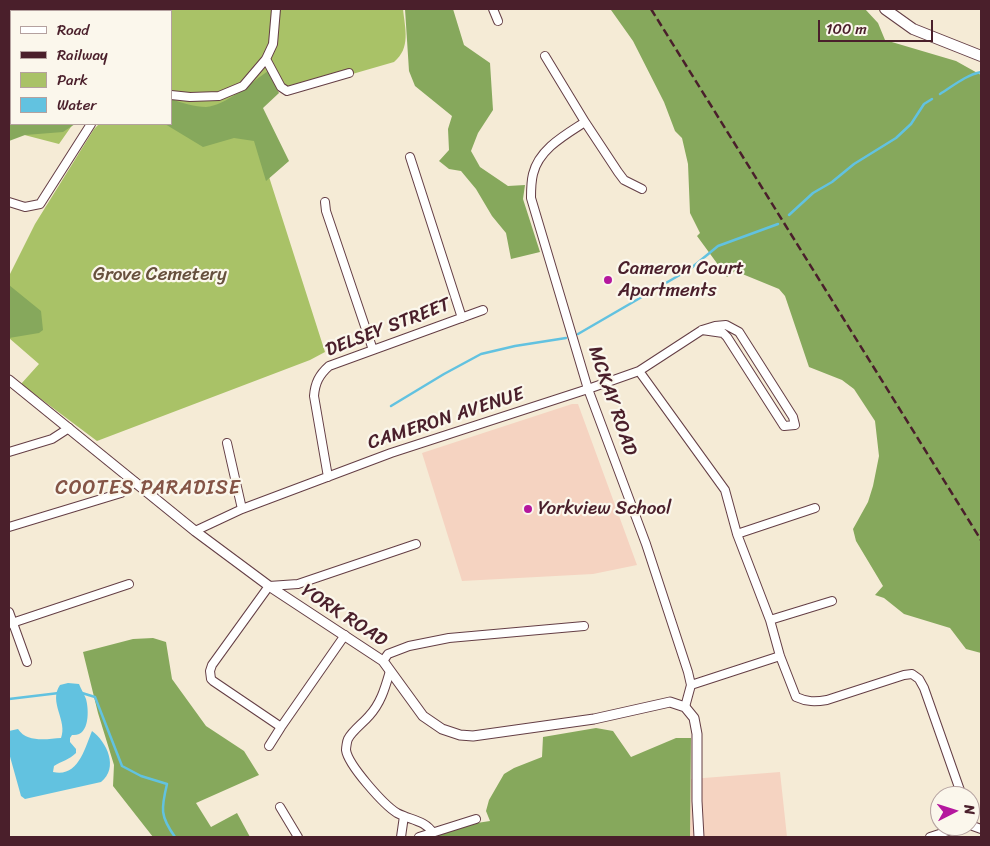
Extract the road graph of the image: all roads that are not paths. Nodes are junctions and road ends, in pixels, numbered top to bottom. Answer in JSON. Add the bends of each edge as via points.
{"nodes":[{"id":1,"x":276,"y":9,"type":"edge"},
{"id":2,"x":493,"y":9,"type":"edge"},
{"id":3,"x":885,"y":9,"type":"edge"},
{"id":4,"x":498,"y":21,"type":"dead end"},
{"id":5,"x":545,"y":56,"type":"dead end"},
{"id":6,"x":981,"y":56,"type":"edge"},
{"id":7,"x":266,"y":59,"type":"junction"},
{"id":8,"x":349,"y":73,"type":"dead end"},
{"id":9,"x":172,"y":95,"type":"edge"},
{"id":10,"x":585,"y":122,"type":"junction"},
{"id":11,"x":90,"y":125,"type":"edge"},
{"id":12,"x":410,"y":157,"type":"dead end"},
{"id":13,"x":642,"y":190,"type":"dead end"},
{"id":14,"x":9,"y":202,"type":"edge"},
{"id":15,"x":325,"y":202,"type":"dead end"},
{"id":16,"x":483,"y":310,"type":"dead end"},
{"id":17,"x":462,"y":318,"type":"junction"},
{"id":18,"x":702,"y":330,"type":"junction"},
{"id":19,"x":373,"y":350,"type":"junction"},
{"id":20,"x":639,"y":370,"type":"junction"},
{"id":21,"x":9,"y":380,"type":"edge"},
{"id":22,"x":588,"y":389,"type":"junction"},
{"id":23,"x":69,"y":428,"type":"junction"},
{"id":24,"x":227,"y":444,"type":"dead end"},
{"id":25,"x":9,"y":452,"type":"edge"},
{"id":26,"x":328,"y":476,"type":"junction"},
{"id":27,"x":136,"y":482,"type":"junction"},
{"id":28,"x":815,"y":508,"type":"dead end"},
{"id":29,"x":242,"y":509,"type":"junction"},
{"id":30,"x":9,"y":527,"type":"edge"},
{"id":31,"x":195,"y":531,"type":"junction"},
{"id":32,"x":737,"y":534,"type":"junction"},
{"id":33,"x":416,"y":544,"type":"dead end"},
{"id":34,"x":129,"y":584,"type":"dead end"},
{"id":35,"x":269,"y":586,"type":"junction"},
{"id":36,"x":832,"y":601,"type":"dead end"},
{"id":37,"x":9,"y":612,"type":"edge"},
{"id":38,"x":770,"y":620,"type":"junction"},
{"id":39,"x":11,"y":623,"type":"edge"},
{"id":40,"x":584,"y":626,"type":"dead end"},
{"id":41,"x":345,"y":636,"type":"junction"},
{"id":42,"x":780,"y":656,"type":"junction"},
{"id":43,"x":383,"y":661,"type":"junction"},
{"id":44,"x":27,"y":662,"type":"dead end"},
{"id":45,"x":390,"y":671,"type":"junction"},
{"id":46,"x":692,"y":685,"type":"junction"},
{"id":47,"x":685,"y":707,"type":"junction"},
{"id":48,"x":281,"y":727,"type":"junction"},
{"id":49,"x":269,"y":746,"type":"dead end"},
{"id":50,"x":958,"y":786,"type":"edge"},
{"id":51,"x":280,"y":807,"type":"dead end"},
{"id":52,"x":404,"y":816,"type":"junction"},
{"id":53,"x":476,"y":819,"type":"dead end"},
{"id":54,"x":433,"y":833,"type":"junction"},
{"id":55,"x":298,"y":837,"type":"edge"},
{"id":56,"x":401,"y":837,"type":"edge"},
{"id":57,"x":419,"y":837,"type":"edge"},
{"id":58,"x":699,"y":837,"type":"edge"}],
"edges":[{"from":1,"to":7,"type":"street","via":[[272,44]]},
{"from":2,"to":4,"type":"street"},
{"from":3,"to":6,"type":"main road","via":[[913,29]]},
{"from":5,"to":10,"type":"street"},
{"from":7,"to":8,"type":"street","via":[[287,91]]},
{"from":7,"to":9,"type":"street","via":[[243,86],[229,93],[219,96]]},
{"from":10,"to":13,"type":"street","via":[[624,180]]},
{"from":10,"to":22,"type":"street","name":"MCKAY ROAD","via":[[543,154],[533,173],[531,198]]},
{"from":11,"to":14,"type":"street","via":[[40,204],[25,207]]},
{"from":12,"to":17,"type":"street"},
{"from":15,"to":19,"type":"street"},
{"from":16,"to":17,"type":"street","name":"DELSEY STREET"},
{"from":17,"to":19,"type":"street","name":"DELSEY STREET"},
{"from":18,"to":18,"type":"street","name":"CAMERON AVENUE","via":[[723,333],[727,337],[784,426],[794,425],[739,332],[726,325]]},
{"from":18,"to":20,"type":"street","name":"CAMERON AVENUE"},
{"from":19,"to":26,"type":"street","name":"DELSEY STREET","via":[[329,366],[320,374],[315,386]]},
{"from":20,"to":22,"type":"street","name":"CAMERON AVENUE"},
{"from":20,"to":32,"type":"street","via":[[725,490]]},
{"from":21,"to":23,"type":"street","name":"YORK ROAD"},
{"from":22,"to":26,"type":"street","name":"CAMERON AVENUE"},
{"from":22,"to":46,"type":"street","name":"MCKAY ROAD","via":[[646,544]]},
{"from":23,"to":25,"type":"street","via":[[52,439]]},
{"from":23,"to":27,"type":"street","name":"YORK ROAD"},
{"from":24,"to":29,"type":"street"},
{"from":26,"to":29,"type":"street","name":"CAMERON AVENUE"},
{"from":27,"to":30,"type":"street","via":[[121,493]]},
{"from":27,"to":31,"type":"street","name":"YORK ROAD"},
{"from":28,"to":32,"type":"street"},
{"from":29,"to":31,"type":"street","name":"CAMERON AVENUE"},
{"from":31,"to":35,"type":"street","name":"YORK ROAD"},
{"from":32,"to":38,"type":"street"},
{"from":33,"to":35,"type":"street","via":[[298,584]]},
{"from":34,"to":39,"type":"street"},
{"from":35,"to":41,"type":"street","name":"YORK ROAD"},
{"from":35,"to":48,"type":"street","via":[[212,665],[211,680]]},
{"from":36,"to":38,"type":"street"},
{"from":37,"to":39,"type":"street"},
{"from":38,"to":42,"type":"street"},
{"from":39,"to":44,"type":"street"},
{"from":40,"to":43,"type":"street","via":[[449,638],[409,646],[388,654]]},
{"from":41,"to":43,"type":"street","name":"YORK ROAD"},
{"from":41,"to":48,"type":"street"},
{"from":42,"to":46,"type":"street"},
{"from":42,"to":50,"type":"street","via":[[796,697],[804,701],[827,700],[904,675],[912,674],[919,679]]},
{"from":43,"to":45,"type":"street","name":"YORK ROAD"},
{"from":45,"to":47,"type":"street","name":"YORK ROAD","via":[[422,716],[442,729],[460,735],[473,736],[594,719],[670,702]]},
{"from":45,"to":52,"type":"street","via":[[380,703],[348,738],[346,751],[368,786],[395,812]]},
{"from":46,"to":47,"type":"street"},
{"from":47,"to":58,"type":"street","via":[[694,718],[697,734]]},
{"from":48,"to":49,"type":"street"},
{"from":51,"to":55,"type":"street"},
{"from":52,"to":54,"type":"street","via":[[428,825]]},
{"from":52,"to":56,"type":"street"},
{"from":53,"to":54,"type":"street"},
{"from":54,"to":57,"type":"street"}]}
